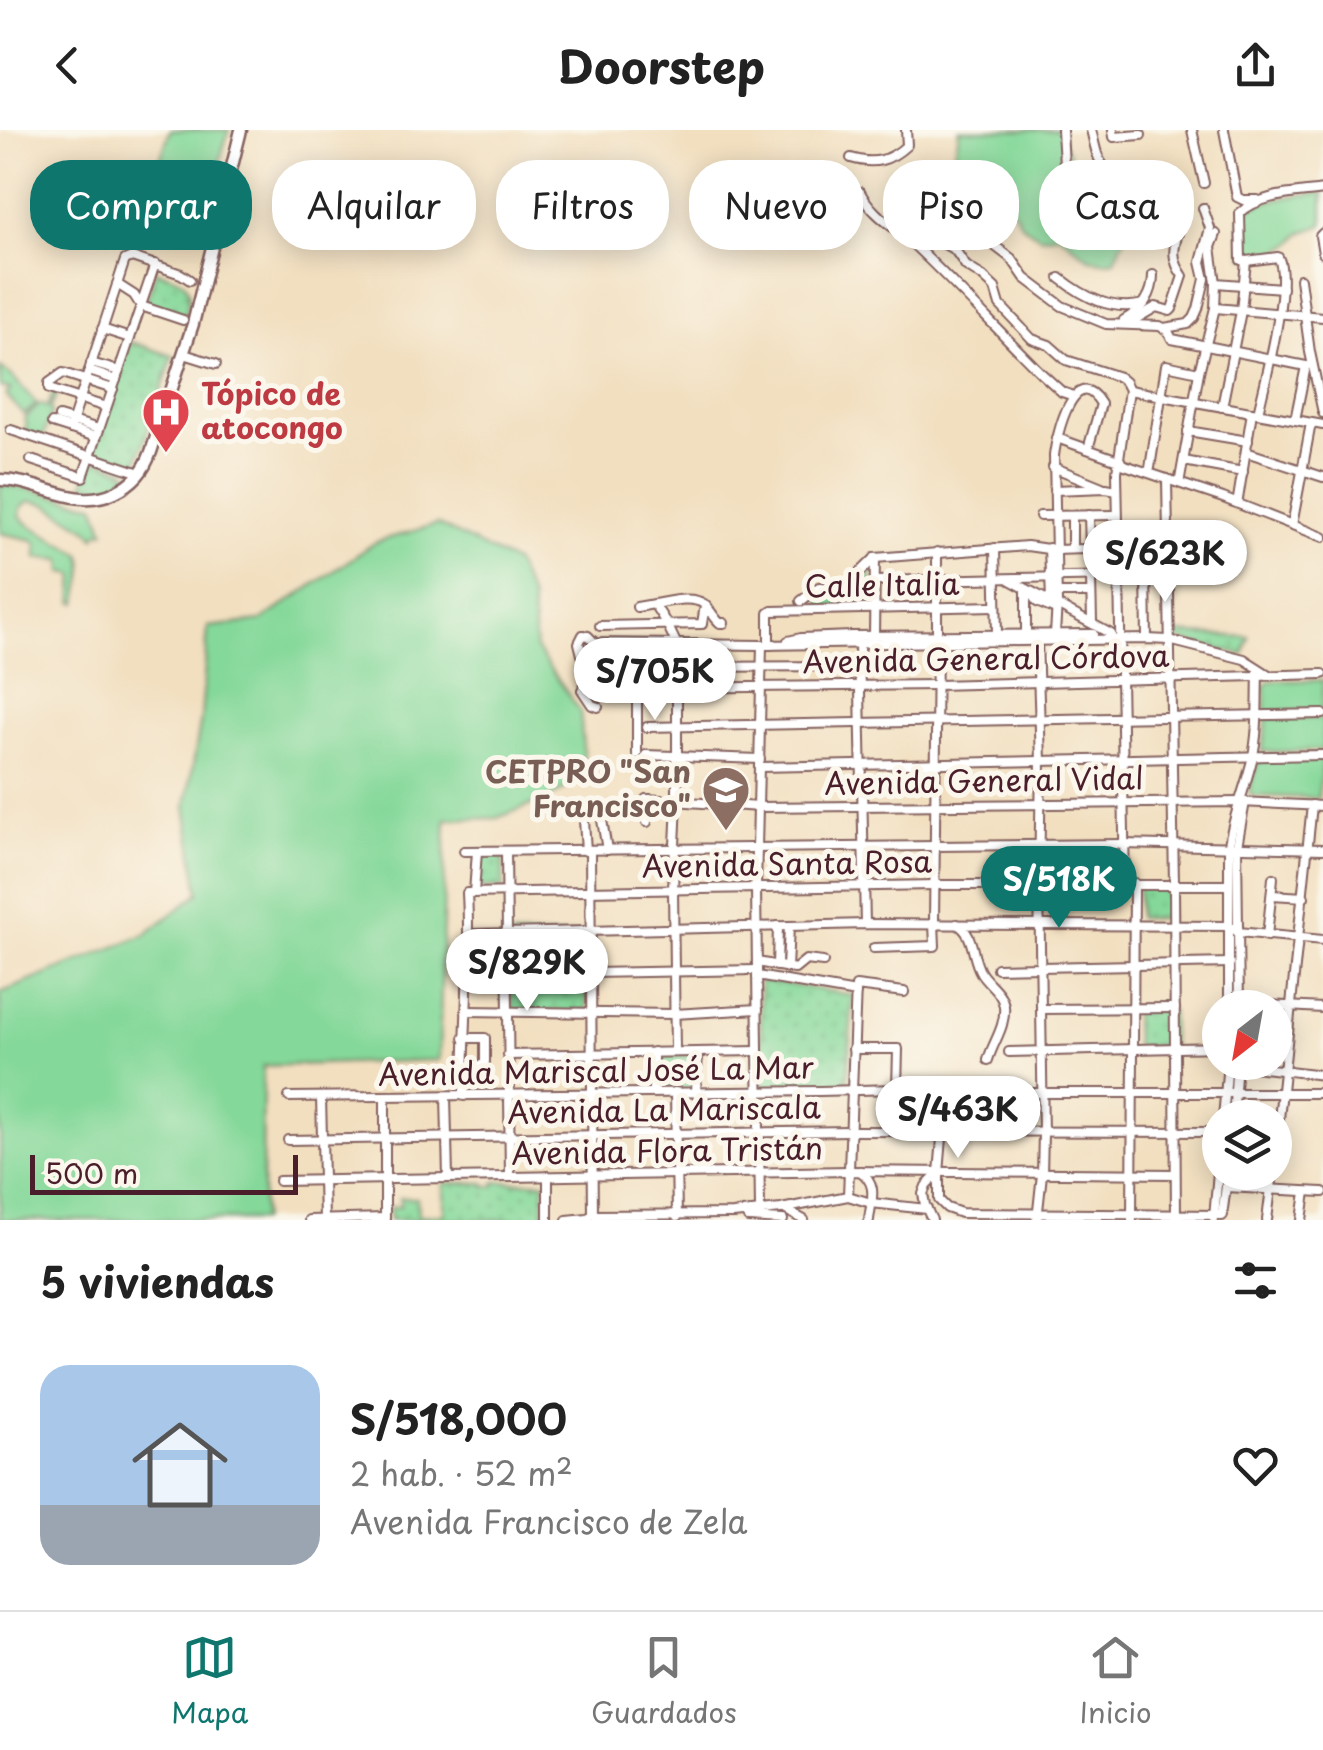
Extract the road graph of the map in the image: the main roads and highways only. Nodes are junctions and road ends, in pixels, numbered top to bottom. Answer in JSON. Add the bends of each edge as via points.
{"nodes":[{"id":1,"x":239,"y":130,"type":"edge"},
{"id":2,"x":232,"y":160,"type":"edge"},
{"id":3,"x":209,"y":250,"type":"edge"},
{"id":4,"x":209,"y":250,"type":"edge"},
{"id":5,"x":139,"y":473,"type":"junction"},
{"id":6,"x":0,"y":478,"type":"edge"}],
"edges":[{"from":1,"to":2,"type":"main road"},
{"from":3,"to":5,"type":"main road","via":[[184,354]]},
{"from":4,"to":5,"type":"main road"},
{"from":5,"to":6,"type":"main road","via":[[120,490],[92,499]]}]}
